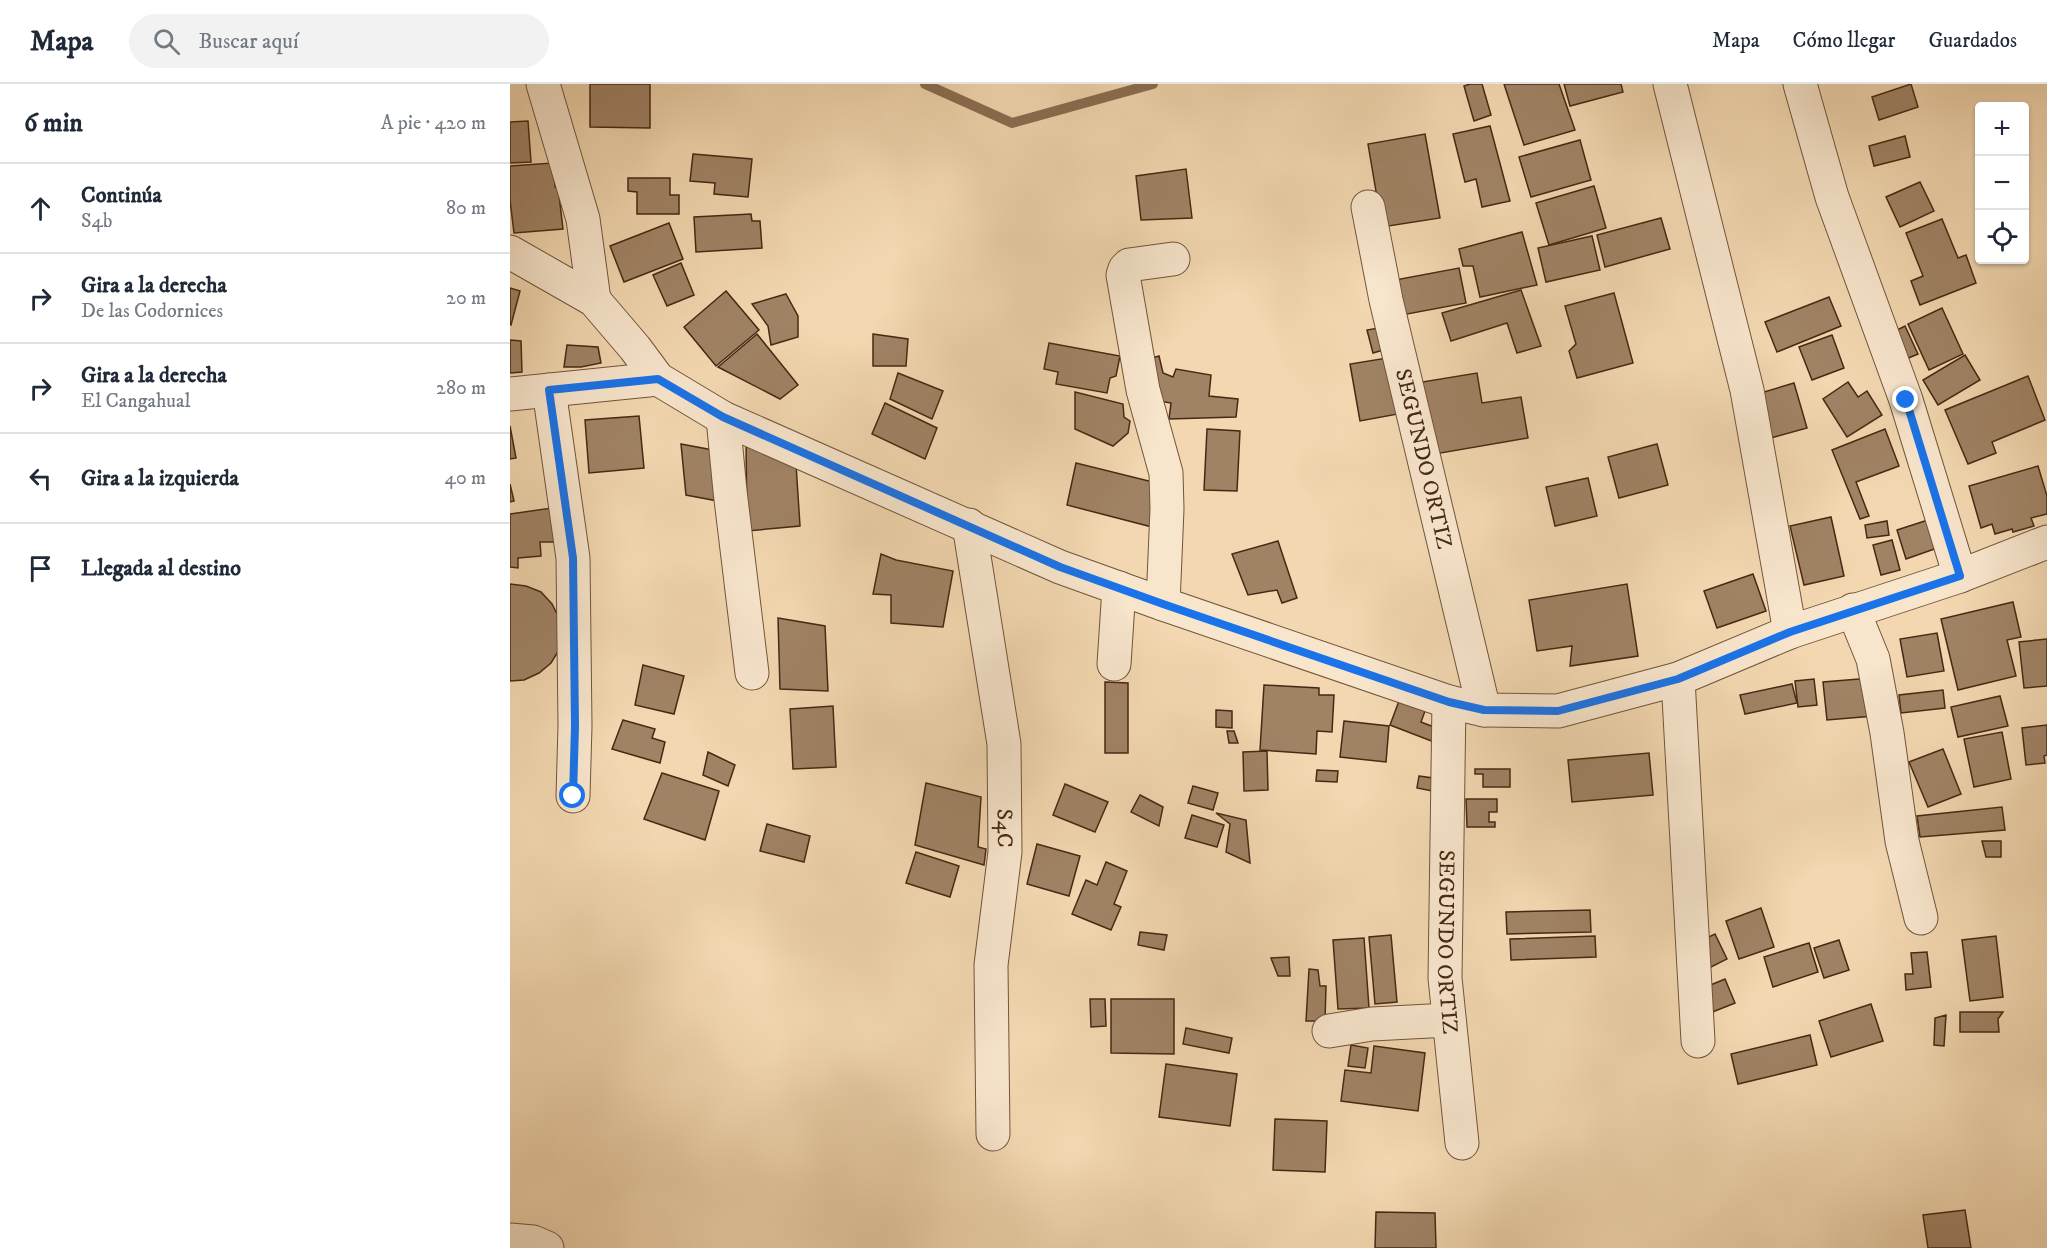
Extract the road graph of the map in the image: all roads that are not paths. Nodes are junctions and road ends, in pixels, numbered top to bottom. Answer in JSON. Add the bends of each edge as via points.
{"nodes":[{"id":1,"x":543,"y":84,"type":"edge"},
{"id":2,"x":1670,"y":84,"type":"edge"},
{"id":3,"x":1800,"y":84,"type":"edge"},
{"id":4,"x":1368,"y":207,"type":"dead end"},
{"id":5,"x":510,"y":252,"type":"edge"},
{"id":6,"x":1173,"y":259,"type":"dead end"},
{"id":7,"x":594,"y":300,"type":"junction"},
{"id":8,"x":658,"y":379,"type":"junction"},
{"id":9,"x":549,"y":390,"type":"junction"},
{"id":10,"x":510,"y":394,"type":"edge"},
{"id":11,"x":723,"y":417,"type":"junction"},
{"id":12,"x":969,"y":525,"type":"junction"},
{"id":13,"x":2047,"y":542,"type":"edge"},
{"id":14,"x":1960,"y":576,"type":"junction"},
{"id":15,"x":1119,"y":588,"type":"junction"},
{"id":16,"x":1163,"y":604,"type":"junction"},
{"id":17,"x":1853,"y":610,"type":"junction"},
{"id":18,"x":1790,"y":632,"type":"junction"},
{"id":19,"x":1114,"y":664,"type":"dead end"},
{"id":20,"x":752,"y":673,"type":"dead end"},
{"id":21,"x":1678,"y":679,"type":"junction"},
{"id":22,"x":1449,"y":702,"type":"junction"},
{"id":23,"x":1484,"y":710,"type":"junction"},
{"id":24,"x":573,"y":796,"type":"dead end"},
{"id":25,"x":1921,"y":918,"type":"dead end"},
{"id":26,"x":1449,"y":1020,"type":"junction"},
{"id":27,"x":1329,"y":1030,"type":"dead end"},
{"id":28,"x":1698,"y":1041,"type":"dead end"},
{"id":29,"x":993,"y":1134,"type":"dead end"},
{"id":30,"x":1462,"y":1143,"type":"dead end"},
{"id":31,"x":510,"y":1240,"type":"edge"},
{"id":32,"x":547,"y":1248,"type":"edge"}],
"edges":[{"from":1,"to":7,"type":"street","via":[[583,219]]},
{"from":2,"to":18,"type":"street","via":[[1747,390]]},
{"from":3,"to":14,"type":"street","via":[[1832,197],[1906,400]]},
{"from":4,"to":23,"type":"street","name":"SEGUNDO ORTIZ","via":[[1386,300]]},
{"from":5,"to":7,"type":"street"},
{"from":6,"to":16,"type":"street","via":[[1129,265],[1123,275],[1143,390],[1167,473]]},
{"from":7,"to":8,"type":"street"},
{"from":8,"to":9,"type":"street"},
{"from":8,"to":11,"type":"street"},
{"from":9,"to":10,"type":"street"},
{"from":9,"to":24,"type":"street","via":[[573,558]]},
{"from":11,"to":12,"type":"street"},
{"from":11,"to":20,"type":"street"},
{"from":12,"to":15,"type":"street","via":[[1060,567]]},
{"from":12,"to":29,"type":"street","name":"S4C","via":[[1004,744],[1005,852],[991,965]]},
{"from":13,"to":14,"type":"street"},
{"from":14,"to":17,"type":"street"},
{"from":15,"to":16,"type":"street"},
{"from":15,"to":19,"type":"street"},
{"from":16,"to":22,"type":"street"},
{"from":17,"to":18,"type":"street"},
{"from":17,"to":25,"type":"street","via":[[1873,659],[1902,841]]},
{"from":18,"to":21,"type":"street"},
{"from":21,"to":23,"type":"street","via":[[1558,711]]},
{"from":21,"to":28,"type":"street"},
{"from":22,"to":23,"type":"street"},
{"from":22,"to":26,"type":"street","name":"SEGUNDO ORTIZ","via":[[1444,978]]},
{"from":26,"to":27,"type":"street"},
{"from":26,"to":30,"type":"street","name":"SEGUNDO ORTIZ"},
{"from":31,"to":32,"type":"street"}]}
